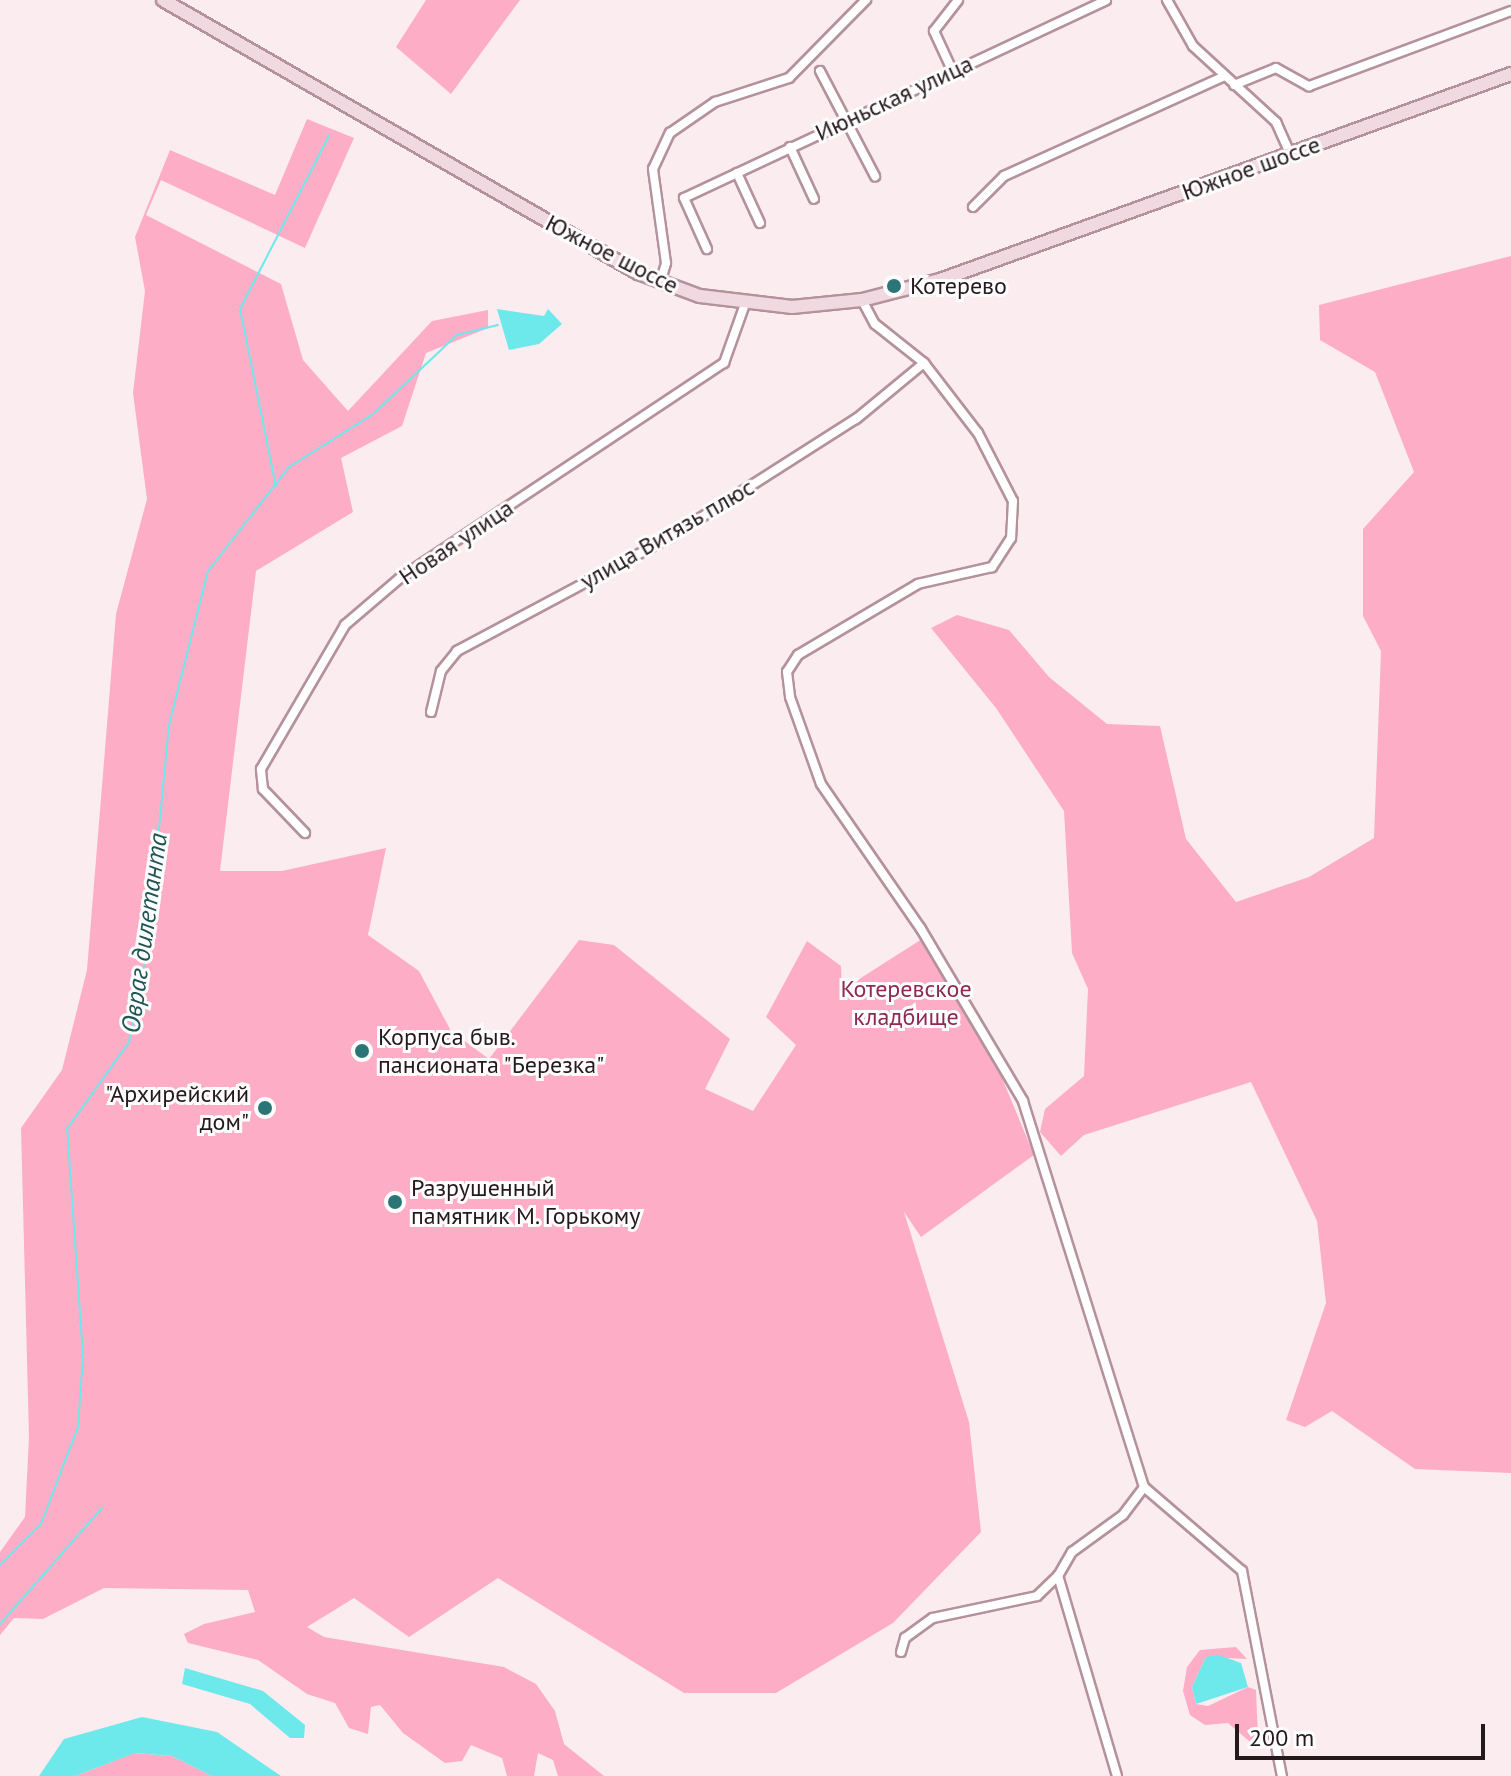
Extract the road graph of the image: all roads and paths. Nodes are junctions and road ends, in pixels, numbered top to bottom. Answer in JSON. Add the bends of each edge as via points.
{"nodes":[{"id":1,"x":163,"y":0,"type":"edge"},
{"id":2,"x":866,"y":0,"type":"edge"},
{"id":3,"x":958,"y":0,"type":"edge"},
{"id":4,"x":1106,"y":0,"type":"edge"},
{"id":5,"x":1167,"y":0,"type":"edge"},
{"id":6,"x":1511,"y":11,"type":"edge"},
{"id":7,"x":952,"y":70,"type":"junction"},
{"id":8,"x":820,"y":71,"type":"dead end"},
{"id":9,"x":1511,"y":74,"type":"edge"},
{"id":10,"x":1224,"y":76,"type":"junction"},
{"id":11,"x":1234,"y":85,"type":"junction"},
{"id":12,"x":846,"y":120,"type":"junction"},
{"id":13,"x":790,"y":147,"type":"junction"},
{"id":14,"x":1290,"y":154,"type":"junction"},
{"id":15,"x":737,"y":173,"type":"junction"},
{"id":16,"x":875,"y":176,"type":"dead end"},
{"id":17,"x":814,"y":199,"type":"dead end"},
{"id":18,"x":973,"y":207,"type":"dead end"},
{"id":19,"x":760,"y":223,"type":"dead end"},
{"id":20,"x":707,"y":249,"type":"dead end"},
{"id":21,"x":660,"y":283,"type":"junction"},
{"id":22,"x":862,"y":300,"type":"junction"},
{"id":23,"x":745,"y":304,"type":"junction"},
{"id":24,"x":924,"y":363,"type":"junction"},
{"id":25,"x":431,"y":712,"type":"dead end"},
{"id":26,"x":305,"y":833,"type":"dead end"},
{"id":27,"x":1144,"y":1487,"type":"junction"},
{"id":28,"x":1058,"y":1576,"type":"junction"},
{"id":29,"x":901,"y":1652,"type":"dead end"},
{"id":30,"x":1117,"y":1776,"type":"edge"},
{"id":31,"x":1282,"y":1776,"type":"edge"}],
"edges":[{"from":1,"to":21,"type":"main road","name":"Южное шоссе"},
{"from":2,"to":21,"type":"street","via":[[789,78],[715,102],[670,133],[653,169],[666,263]]},
{"from":3,"to":7,"type":"street","via":[[934,31]]},
{"from":4,"to":7,"type":"street","name":"Июньская улица"},
{"from":5,"to":10,"type":"street","via":[[1183,34]]},
{"from":6,"to":11,"type":"street","via":[[1309,86],[1276,68]]},
{"from":7,"to":12,"type":"street","name":"Июньская улица"},
{"from":8,"to":12,"type":"street"},
{"from":9,"to":14,"type":"main road","name":"Южное шоссе"},
{"from":10,"to":11,"type":"street"},
{"from":10,"to":18,"type":"street","via":[[1004,176]]},
{"from":11,"to":14,"type":"street","via":[[1276,122]]},
{"from":12,"to":13,"type":"street","name":"Июньская улица"},
{"from":12,"to":16,"type":"street"},
{"from":13,"to":15,"type":"street","name":"Июньская улица"},
{"from":13,"to":17,"type":"street"},
{"from":14,"to":22,"type":"main road","name":"Южное шоссе","via":[[949,277]]},
{"from":15,"to":19,"type":"street"},
{"from":15,"to":20,"type":"street","name":"Июньская улица","via":[[684,198]]},
{"from":21,"to":23,"type":"main road","name":"Южное шоссе"},
{"from":22,"to":23,"type":"main road","name":"Южное шоссе"},
{"from":22,"to":24,"type":"street","via":[[875,324]]},
{"from":23,"to":26,"type":"street","name":"Новая улица","via":[[724,363],[400,578],[345,625],[261,769],[263,789]]},
{"from":24,"to":25,"type":"street","name":"улица Витязь плюс","via":[[856,419],[706,514],[457,651],[441,671]]},
{"from":24,"to":27,"type":"street","via":[[978,433],[1013,501],[1004,556],[979,573],[918,584],[798,655],[786,682],[821,784],[921,929],[1023,1101]]},
{"from":27,"to":28,"type":"street","via":[[1123,1515],[1072,1552]]},
{"from":27,"to":31,"type":"street","via":[[1242,1571]]},
{"from":28,"to":29,"type":"street","via":[[1037,1596],[933,1618],[905,1638]]},
{"from":28,"to":30,"type":"street"}]}
